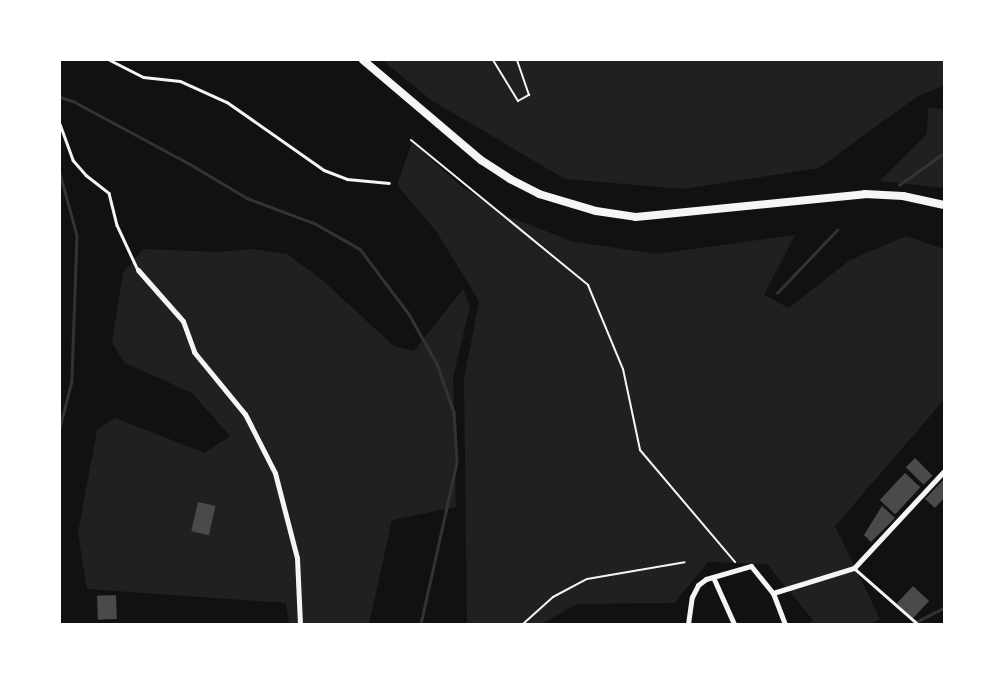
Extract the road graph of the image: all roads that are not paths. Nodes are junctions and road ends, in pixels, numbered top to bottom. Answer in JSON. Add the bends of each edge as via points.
{"nodes":[{"id":1,"x":110,"y":60,"type":"edge"},
{"id":2,"x":363,"y":60,"type":"edge"},
{"id":3,"x":60,"y":124,"type":"edge"},
{"id":4,"x":389,"y":183,"type":"dead end"},
{"id":5,"x":944,"y":205,"type":"edge"},
{"id":6,"x":138,"y":270,"type":"joint"},
{"id":7,"x":944,"y":471,"type":"edge"},
{"id":8,"x":854,"y":568,"type":"junction"},
{"id":9,"x":713,"y":577,"type":"junction"},
{"id":10,"x":773,"y":593,"type":"junction"},
{"id":11,"x":300,"y":625,"type":"edge"},
{"id":12,"x":688,"y":625,"type":"edge"},
{"id":13,"x":734,"y":625,"type":"edge"},
{"id":14,"x":785,"y":625,"type":"edge"},
{"id":15,"x":918,"y":625,"type":"edge"}],
"edges":[{"from":1,"to":4,"type":"lane","via":[[143,77],[180,81],[227,102],[324,170],[347,179]]},
{"from":2,"to":5,"type":"main road","via":[[510,179],[539,194],[596,211],[636,217],[865,194]]},
{"from":3,"to":6,"type":"lane","via":[[73,160],[109,193],[117,225]]},
{"from":6,"to":11,"type":"street","via":[[183,321],[194,352],[245,414],[275,473],[297,558]]},
{"from":7,"to":8,"type":"street"},
{"from":8,"to":10,"type":"street"},
{"from":8,"to":15,"type":"lane"},
{"from":9,"to":10,"type":"street","via":[[751,566]]},
{"from":9,"to":12,"type":"street","via":[[695,590]]},
{"from":9,"to":13,"type":"street"},
{"from":10,"to":14,"type":"street"}]}
